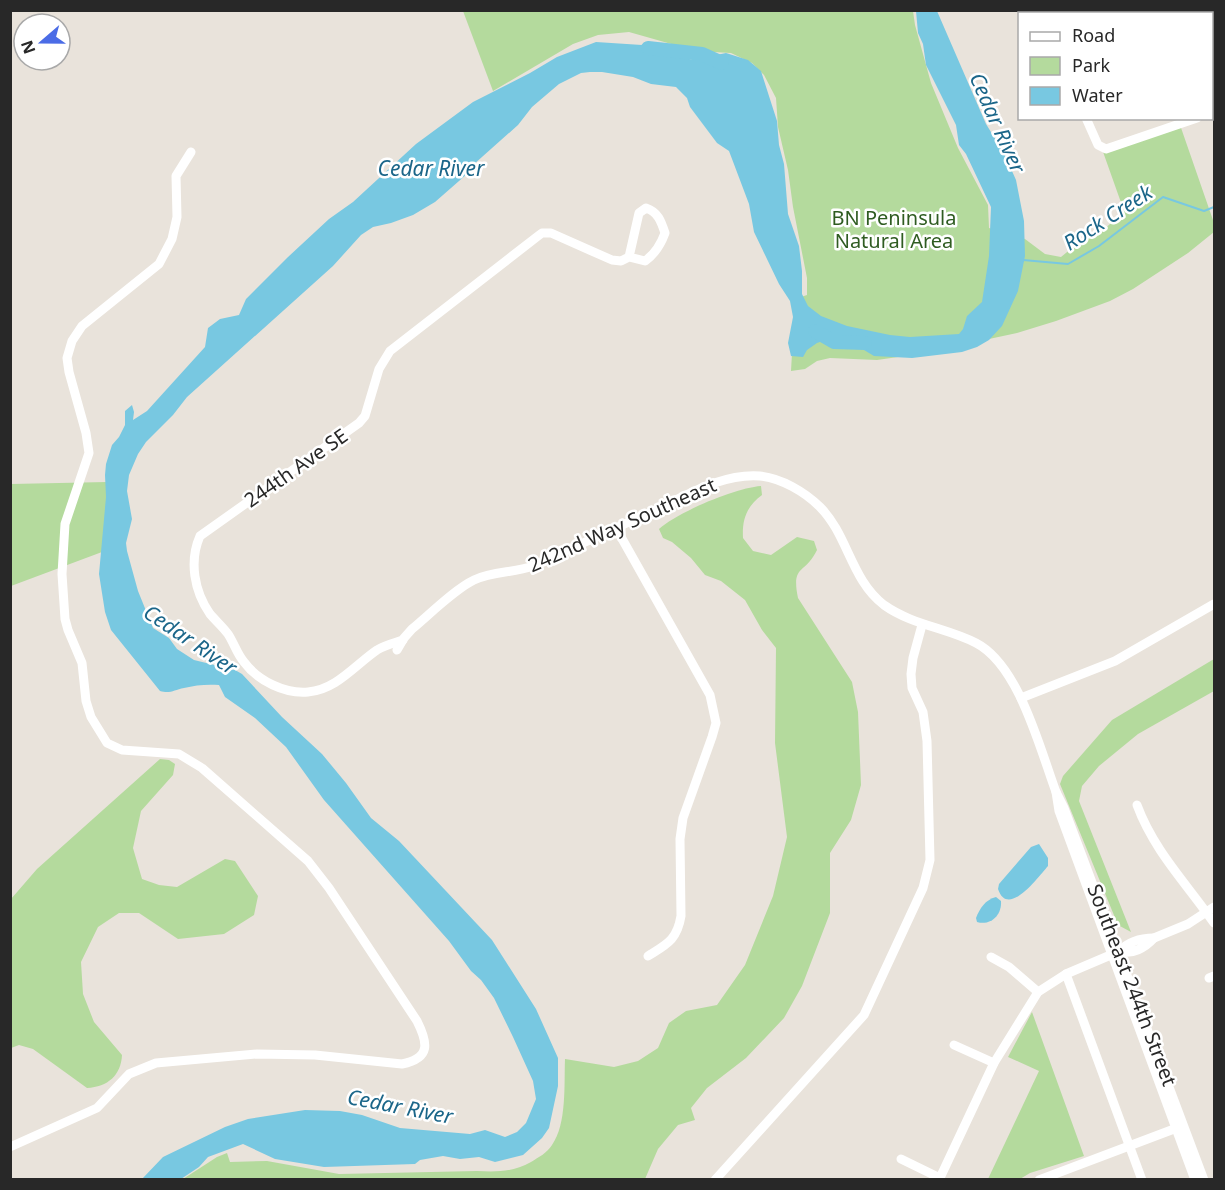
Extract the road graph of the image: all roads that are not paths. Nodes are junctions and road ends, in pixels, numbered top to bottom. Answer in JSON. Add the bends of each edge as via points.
{"nodes":[{"id":1,"x":1087,"y":120,"type":"edge"},
{"id":2,"x":1191,"y":120,"type":"edge"},
{"id":3,"x":191,"y":152,"type":"dead end"},
{"id":4,"x":629,"y":257,"type":"junction"},
{"id":5,"x":616,"y":528,"type":"junction"},
{"id":6,"x":1215,"y":604,"type":"edge"},
{"id":7,"x":922,"y":625,"type":"junction"},
{"id":8,"x":403,"y":640,"type":"junction"},
{"id":9,"x":984,"y":648,"type":"joint"},
{"id":10,"x":397,"y":650,"type":"dead end"},
{"id":11,"x":1021,"y":698,"type":"junction"},
{"id":12,"x":1137,"y":805,"type":"dead end"},
{"id":13,"x":1165,"y":859,"type":"junction"},
{"id":14,"x":1156,"y":866,"type":"dead end"},
{"id":15,"x":1211,"y":909,"type":"edge"},
{"id":16,"x":1215,"y":923,"type":"edge"},
{"id":17,"x":1116,"y":953,"type":"junction"},
{"id":18,"x":648,"y":956,"type":"dead end"},
{"id":19,"x":991,"y":957,"type":"dead end"},
{"id":20,"x":1066,"y":974,"type":"junction"},
{"id":21,"x":1038,"y":992,"type":"junction"},
{"id":22,"x":954,"y":1045,"type":"dead end"},
{"id":23,"x":994,"y":1063,"type":"junction"},
{"id":24,"x":1180,"y":1126,"type":"junction"},
{"id":25,"x":1130,"y":1145,"type":"junction"},
{"id":26,"x":10,"y":1147,"type":"edge"},
{"id":27,"x":901,"y":1159,"type":"dead end"},
{"id":28,"x":715,"y":1179,"type":"edge"},
{"id":29,"x":940,"y":1179,"type":"edge"},
{"id":30,"x":1044,"y":1179,"type":"edge"},
{"id":31,"x":1142,"y":1179,"type":"edge"},
{"id":32,"x":1195,"y":1179,"type":"edge"},
{"id":33,"x":1204,"y":1179,"type":"edge"}],
"edges":[{"from":1,"to":2,"type":"street","via":[[1101,148],[1110,149]]},
{"from":3,"to":26,"type":"street","via":[[176,176],[175,228],[159,264],[82,327],[72,341],[68,358],[89,453],[66,524],[62,574],[65,619],[82,663],[90,717],[107,743],[122,750],[179,754],[202,768],[308,861],[417,1022],[425,1049],[413,1062],[402,1064],[257,1054],[156,1063],[129,1074],[97,1108]]},
{"from":4,"to":4,"type":"street","name":"244th Ave SE","via":[[639,213],[646,208],[653,210],[665,233],[661,242],[645,261]]},
{"from":4,"to":8,"type":"street","name":"244th Ave SE","via":[[612,260],[551,233],[542,233],[390,351],[359,423],[201,536],[195,548],[193,568],[210,613],[251,670],[285,691],[309,692],[328,687],[380,649]]},
{"from":5,"to":7,"type":"street","name":"242nd Way Southeast","via":[[723,480],[761,476],[780,482],[810,498],[831,520],[871,594]]},
{"from":5,"to":8,"type":"street","name":"242nd Way Southeast","via":[[533,566],[473,580]]},
{"from":5,"to":18,"type":"street","via":[[710,695],[716,723],[683,818],[679,928],[669,943]]},
{"from":6,"to":11,"type":"street","via":[[1114,661]]},
{"from":7,"to":9,"type":"street","name":"242nd Way Southeast"},
{"from":7,"to":28,"type":"street","via":[[911,674],[927,741],[930,860],[923,888],[864,1015]]},
{"from":8,"to":10,"type":"street","name":"242nd Way Southeast"},
{"from":9,"to":11,"type":"street","name":"Southeast 244th Street","via":[[1004,667]]},
{"from":11,"to":17,"type":"street","name":"Southeast 244th Street"},
{"from":12,"to":13,"type":"street","via":[[1146,829]]},
{"from":13,"to":14,"type":"street"},
{"from":13,"to":15,"type":"street"},
{"from":15,"to":16,"type":"street"},
{"from":15,"to":17,"type":"street","via":[[1148,945],[1128,954]]},
{"from":17,"to":20,"type":"street"},
{"from":17,"to":24,"type":"street","name":"Southeast 244th Street"},
{"from":19,"to":21,"type":"street"},
{"from":20,"to":21,"type":"street"},
{"from":20,"to":25,"type":"street"},
{"from":21,"to":23,"type":"street"},
{"from":22,"to":23,"type":"street"},
{"from":23,"to":29,"type":"street"},
{"from":24,"to":25,"type":"street"},
{"from":24,"to":32,"type":"street","name":"Southeast 244th Street"},
{"from":24,"to":33,"type":"street","name":"Southeast 244th Street"},
{"from":25,"to":30,"type":"street"},
{"from":25,"to":31,"type":"street"},
{"from":27,"to":29,"type":"street"}]}
